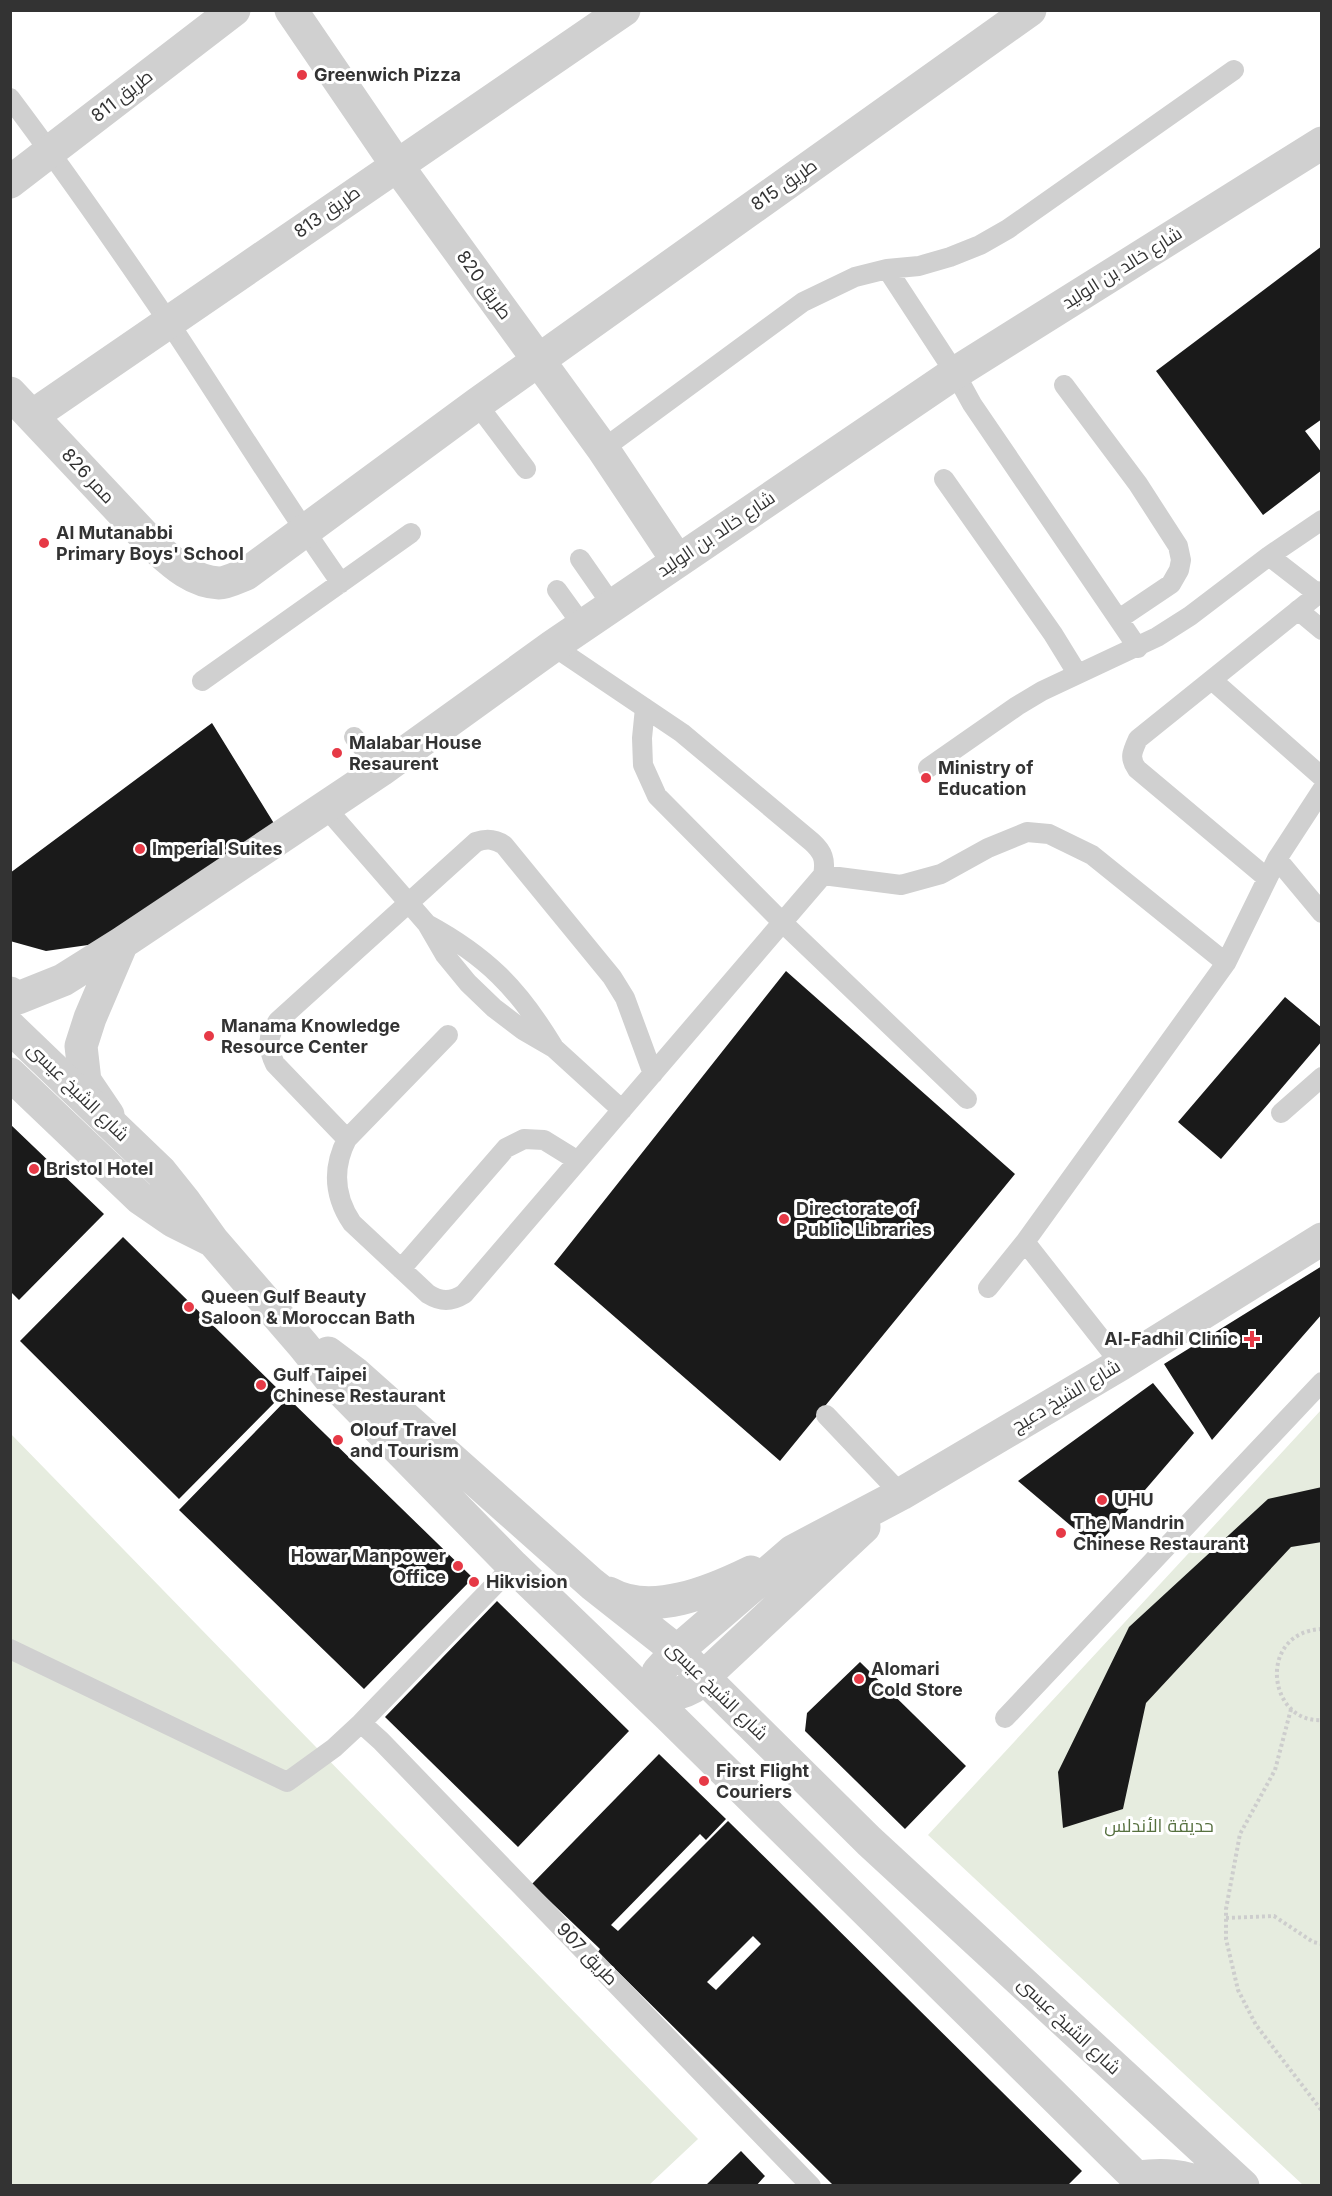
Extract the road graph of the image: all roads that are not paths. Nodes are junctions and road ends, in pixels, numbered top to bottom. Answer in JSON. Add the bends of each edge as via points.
{"nodes":[{"id":1,"x":234,"y":10,"type":"edge"},
{"id":2,"x":291,"y":10,"type":"edge"},
{"id":3,"x":624,"y":10,"type":"edge"},
{"id":4,"x":1030,"y":10,"type":"edge"},
{"id":5,"x":1234,"y":70,"type":"dead end"},
{"id":6,"x":10,"y":98,"type":"edge"},
{"id":7,"x":1322,"y":143,"type":"edge"},
{"id":8,"x":50,"y":151,"type":"junction"},
{"id":9,"x":396,"y":164,"type":"junction"},
{"id":10,"x":10,"y":182,"type":"edge"},
{"id":11,"x":887,"y":269,"type":"junction"},
{"id":12,"x":168,"y":322,"type":"junction"},
{"id":13,"x":538,"y":360,"type":"junction"},
{"id":14,"x":955,"y":374,"type":"junction"},
{"id":15,"x":1064,"y":385,"type":"dead end"},
{"id":16,"x":21,"y":404,"type":"edge"},
{"id":17,"x":477,"y":404,"type":"junction"},
{"id":18,"x":603,"y":449,"type":"junction"},
{"id":19,"x":526,"y":469,"type":"dead end"},
{"id":20,"x":944,"y":479,"type":"dead end"},
{"id":21,"x":1322,"y":520,"type":"edge"},
{"id":22,"x":304,"y":531,"type":"junction"},
{"id":23,"x":411,"y":533,"type":"dead end"},
{"id":24,"x":1269,"y":556,"type":"junction"},
{"id":25,"x":580,"y":559,"type":"dead end"},
{"id":26,"x":677,"y":560,"type":"junction"},
{"id":27,"x":341,"y":583,"type":"junction"},
{"id":28,"x":557,"y":590,"type":"dead end"},
{"id":29,"x":1320,"y":593,"type":"edge"},
{"id":30,"x":612,"y":605,"type":"junction"},
{"id":31,"x":1298,"y":610,"type":"junction"},
{"id":32,"x":1119,"y":619,"type":"junction"},
{"id":33,"x":583,"y":626,"type":"junction"},
{"id":34,"x":1322,"y":630,"type":"edge"},
{"id":35,"x":553,"y":646,"type":"junction"},
{"id":36,"x":1138,"y":648,"type":"junction"},
{"id":37,"x":1077,"y":673,"type":"junction"},
{"id":38,"x":1212,"y":680,"type":"junction"},
{"id":39,"x":202,"y":681,"type":"dead end"},
{"id":40,"x":645,"y":708,"type":"junction"},
{"id":41,"x":354,"y":737,"type":"dead end"},
{"id":42,"x":928,"y":768,"type":"dead end"},
{"id":43,"x":381,"y":770,"type":"junction"},
{"id":44,"x":1322,"y":777,"type":"edge"},
{"id":45,"x":1322,"y":790,"type":"edge"},
{"id":46,"x":326,"y":808,"type":"junction"},
{"id":47,"x":1277,"y":859,"type":"junction"},
{"id":48,"x":823,"y":875,"type":"junction"},
{"id":49,"x":1267,"y":878,"type":"junction"},
{"id":50,"x":408,"y":904,"type":"junction"},
{"id":51,"x":1322,"y":913,"type":"edge"},
{"id":52,"x":783,"y":923,"type":"junction"},
{"id":53,"x":427,"y":924,"type":"junction"},
{"id":54,"x":122,"y":943,"type":"junction"},
{"id":55,"x":1226,"y":963,"type":"junction"},
{"id":56,"x":10,"y":993,"type":"edge"},
{"id":57,"x":10,"y":1027,"type":"edge"},
{"id":58,"x":448,"y":1035,"type":"dead end"},
{"id":59,"x":554,"y":1048,"type":"junction"},
{"id":60,"x":10,"y":1074,"type":"edge"},
{"id":61,"x":653,"y":1074,"type":"junction"},
{"id":62,"x":1322,"y":1077,"type":"edge"},
{"id":63,"x":966,"y":1099,"type":"dead end"},
{"id":64,"x":622,"y":1110,"type":"junction"},
{"id":65,"x":1281,"y":1113,"type":"dead end"},
{"id":66,"x":123,"y":1135,"type":"junction"},
{"id":67,"x":347,"y":1139,"type":"junction"},
{"id":68,"x":578,"y":1161,"type":"junction"},
{"id":69,"x":1322,"y":1239,"type":"edge"},
{"id":70,"x":213,"y":1241,"type":"junction"},
{"id":71,"x":1025,"y":1242,"type":"junction"},
{"id":72,"x":401,"y":1269,"type":"junction"},
{"id":73,"x":988,"y":1288,"type":"dead end"},
{"id":74,"x":303,"y":1345,"type":"junction"},
{"id":75,"x":1121,"y":1364,"type":"junction"},
{"id":76,"x":1322,"y":1382,"type":"edge"},
{"id":77,"x":826,"y":1415,"type":"dead end"},
{"id":78,"x":901,"y":1494,"type":"junction"},
{"id":79,"x":793,"y":1551,"type":"junction"},
{"id":80,"x":513,"y":1566,"type":"junction"},
{"id":81,"x":592,"y":1584,"type":"junction"},
{"id":82,"x":10,"y":1649,"type":"edge"},
{"id":83,"x":677,"y":1651,"type":"junction"},
{"id":84,"x":705,"y":1677,"type":"junction"},
{"id":85,"x":652,"y":1696,"type":"junction"},
{"id":86,"x":1005,"y":1718,"type":"dead end"},
{"id":87,"x":361,"y":1723,"type":"junction"},
{"id":88,"x":1136,"y":2183,"type":"edge"},
{"id":89,"x":811,"y":2186,"type":"edge"},
{"id":90,"x":1207,"y":2186,"type":"edge"},
{"id":91,"x":1243,"y":2186,"type":"edge"}],
"edges":[{"from":1,"to":8,"type":"street","name":"طريق 811"},
{"from":2,"to":9,"type":"street","name":"طريق 820"},
{"from":3,"to":9,"type":"street","name":"طريق 813"},
{"from":4,"to":13,"type":"street","name":"طريق 815"},
{"from":5,"to":11,"type":"lane","via":[[1008,229],[950,257],[919,266]]},
{"from":6,"to":8,"type":"lane"},
{"from":7,"to":14,"type":"street","name":"شارع خالد بن الوليد"},
{"from":8,"to":10,"type":"street","name":"طريق 811"},
{"from":8,"to":12,"type":"lane"},
{"from":9,"to":12,"type":"street","name":"طريق 813"},
{"from":9,"to":13,"type":"street","name":"طريق 820"},
{"from":11,"to":14,"type":"lane"},
{"from":11,"to":18,"type":"lane","via":[[855,277],[803,302]]},
{"from":12,"to":16,"type":"street","name":"طريق 813"},
{"from":12,"to":22,"type":"lane"},
{"from":13,"to":17,"type":"street"},
{"from":13,"to":18,"type":"street","name":"طريق 820"},
{"from":14,"to":26,"type":"street","name":"شارع خالد بن الوليد"},
{"from":14,"to":32,"type":"lane"},
{"from":15,"to":32,"type":"lane","via":[[1138,484],[1178,546],[1181,560],[1171,584]]},
{"from":16,"to":22,"type":"street","name":"ممر 826","via":[[153,545],[198,579],[220,583],[246,574]]},
{"from":17,"to":19,"type":"lane"},
{"from":17,"to":22,"type":"street"},
{"from":18,"to":26,"type":"street","name":"طريق 820"},
{"from":20,"to":37,"type":"lane"},
{"from":21,"to":24,"type":"lane"},
{"from":22,"to":27,"type":"lane"},
{"from":23,"to":27,"type":"lane"},
{"from":24,"to":29,"type":"lane"},
{"from":24,"to":36,"type":"lane","via":[[1190,616]]},
{"from":25,"to":30,"type":"lane"},
{"from":26,"to":30,"type":"street","name":"شارع خالد بن الوليد"},
{"from":27,"to":39,"type":"lane"},
{"from":28,"to":33,"type":"lane"},
{"from":29,"to":31,"type":"lane"},
{"from":30,"to":33,"type":"street","name":"شارع خالد بن الوليد"},
{"from":31,"to":34,"type":"lane"},
{"from":31,"to":38,"type":"lane"},
{"from":32,"to":36,"type":"lane"},
{"from":33,"to":35,"type":"street","name":"شارع خالد بن الوليد"},
{"from":35,"to":40,"type":"lane"},
{"from":35,"to":43,"type":"street","name":"شارع خالد بن الوليد"},
{"from":36,"to":37,"type":"lane"},
{"from":37,"to":42,"type":"lane","via":[[1017,706]]},
{"from":38,"to":44,"type":"lane"},
{"from":38,"to":49,"type":"lane","via":[[1138,740],[1131,761]]},
{"from":40,"to":48,"type":"lane","via":[[682,733],[821,850],[826,863]]},
{"from":40,"to":52,"type":"lane","via":[[643,765],[657,796]]},
{"from":41,"to":43,"type":"lane"},
{"from":43,"to":46,"type":"street","name":"شارع خالد بن الوليد"},
{"from":45,"to":47,"type":"lane"},
{"from":46,"to":50,"type":"lane"},
{"from":46,"to":54,"type":"street","name":"شارع خالد بن الوليد"},
{"from":47,"to":49,"type":"lane"},
{"from":47,"to":51,"type":"lane"},
{"from":48,"to":52,"type":"lane"},
{"from":48,"to":55,"type":"lane","via":[[901,885],[941,874],[1027,832],[1049,834],[1092,855]]},
{"from":49,"to":55,"type":"lane"},
{"from":50,"to":53,"type":"lane"},
{"from":50,"to":61,"type":"lane","via":[[476,842],[498,841],[504,845],[612,977],[625,998]]},
{"from":50,"to":67,"type":"lane","via":[[278,1022],[268,1042],[275,1064]]},
{"from":52,"to":61,"type":"lane"},
{"from":52,"to":63,"type":"lane"},
{"from":53,"to":59,"type":"lane","via":[[468,983],[523,1030]]},
{"from":53,"to":59,"type":"lane","via":[[488,963],[536,1017]]},
{"from":54,"to":56,"type":"street","name":"شارع خالد بن الوليد","via":[[63,980],[18,998]]},
{"from":54,"to":66,"type":"street","via":[[81,1046],[85,1081]]},
{"from":55,"to":71,"type":"lane"},
{"from":57,"to":66,"type":"street","name":"شارع الشيخ عيسى"},
{"from":58,"to":67,"type":"lane"},
{"from":59,"to":64,"type":"lane"},
{"from":60,"to":70,"type":"street","name":"شارع الشيخ عيسى","via":[[141,1199]]},
{"from":61,"to":64,"type":"lane"},
{"from":62,"to":65,"type":"lane"},
{"from":64,"to":68,"type":"lane"},
{"from":66,"to":70,"type":"street","name":"شارع الشيخ عيسى","via":[[174,1187]]},
{"from":67,"to":72,"type":"lane","via":[[340,1152],[336,1181],[344,1210],[363,1234]]},
{"from":68,"to":72,"type":"lane","via":[[544,1140],[524,1139],[506,1148]]},
{"from":68,"to":72,"type":"lane","via":[[456,1299],[436,1299]]},
{"from":69,"to":75,"type":"street","name":"شارع الشيخ دعيج"},
{"from":70,"to":74,"type":"street","name":"شارع الشيخ عيسى"},
{"from":71,"to":73,"type":"lane"},
{"from":71,"to":75,"type":"lane"},
{"from":74,"to":80,"type":"street","name":"شارع الشيخ عيسى","via":[[331,1380]]},
{"from":74,"to":81,"type":"street","name":"شارع الشيخ عيسى","via":[[333,1355],[346,1365]]},
{"from":75,"to":78,"type":"street","name":"شارع الشيخ دعيج"},
{"from":76,"to":86,"type":"lane"},
{"from":77,"to":78,"type":"lane"},
{"from":78,"to":79,"type":"street","name":"شارع الشيخ دعيج"},
{"from":78,"to":84,"type":"street","name":"شارع الشيخ دعيج"},
{"from":79,"to":81,"type":"street","via":[[714,1590],[685,1599],[639,1602]]},
{"from":79,"to":83,"type":"street","name":"شارع الشيخ دعيج"},
{"from":80,"to":85,"type":"street","name":"شارع الشيخ عيسى"},
{"from":80,"to":87,"type":"lane"},
{"from":81,"to":83,"type":"street","name":"شارع الشيخ عيسى"},
{"from":82,"to":87,"type":"lane","via":[[287,1782]]},
{"from":83,"to":84,"type":"street","name":"شارع الشيخ عيسى"},
{"from":83,"to":85,"type":"street","name":"شارع الشيخ دعيج","via":[[658,1672]]},
{"from":84,"to":85,"type":"street","name":"شارع الشيخ دعيج","via":[[680,1694]]},
{"from":84,"to":91,"type":"street","name":"شارع الشيخ عيسى","via":[[869,1841]]},
{"from":85,"to":88,"type":"street","name":"شارع الشيخ عيسى"},
{"from":87,"to":89,"type":"lane","name":"طريق 907"},
{"from":88,"to":90,"type":"street","via":[[1176,2175]]}]}
